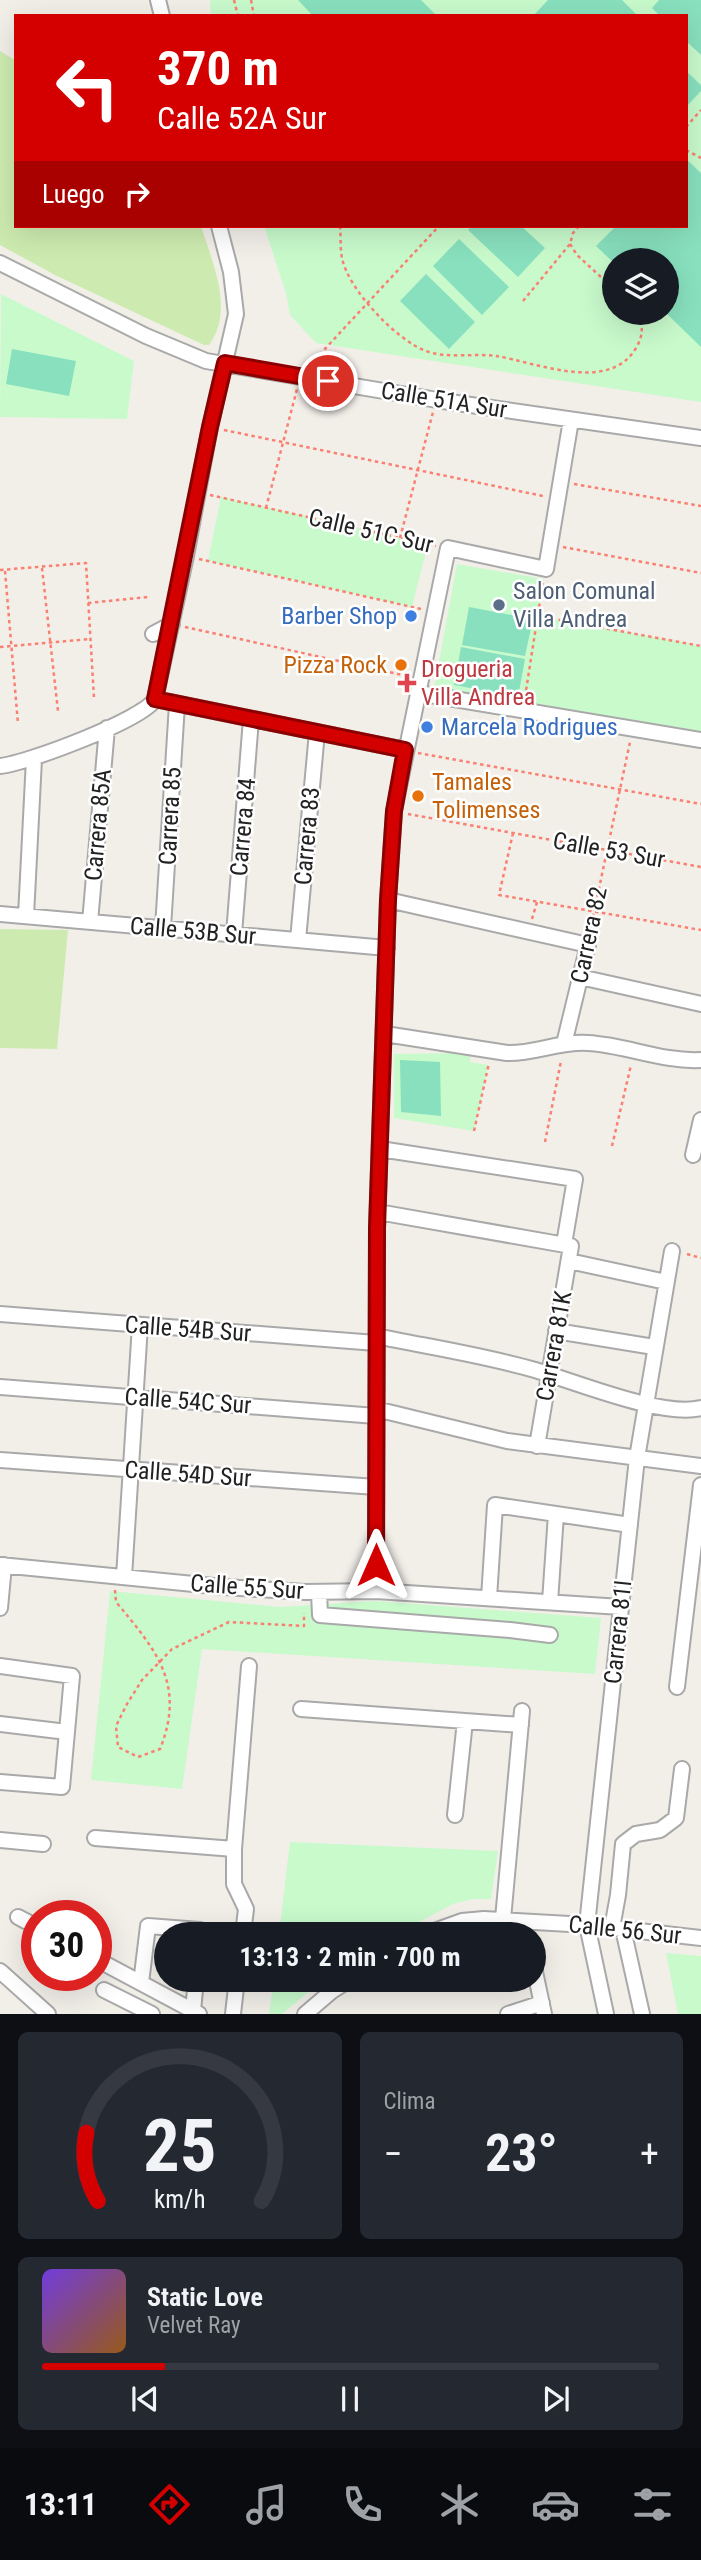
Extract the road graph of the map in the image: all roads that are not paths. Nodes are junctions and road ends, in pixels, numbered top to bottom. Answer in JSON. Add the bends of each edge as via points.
{"nodes":[{"id":1,"x":219,"y":228,"type":"edge"},
{"id":2,"x":0,"y":263,"type":"edge"},
{"id":3,"x":225,"y":363,"type":"junction"},
{"id":4,"x":571,"y":420,"type":"junction"},
{"id":5,"x":701,"y":438,"type":"edge"},
{"id":6,"x":172,"y":624,"type":"junction"},
{"id":7,"x":153,"y":634,"type":"dead end"},
{"id":8,"x":419,"y":686,"type":"junction"},
{"id":9,"x":155,"y":699,"type":"junction"},
{"id":10,"x":177,"y":704,"type":"junction"},
{"id":11,"x":251,"y":719,"type":"junction"},
{"id":12,"x":107,"y":728,"type":"junction"},
{"id":13,"x":317,"y":732,"type":"junction"},
{"id":14,"x":701,"y":740,"type":"edge"},
{"id":15,"x":405,"y":750,"type":"junction"},
{"id":16,"x":34,"y":759,"type":"junction"},
{"id":17,"x":6,"y":766,"type":"edge"},
{"id":18,"x":388,"y":900,"type":"junction"},
{"id":19,"x":0,"y":914,"type":"edge"},
{"id":20,"x":26,"y":916,"type":"junction"},
{"id":21,"x":89,"y":922,"type":"junction"},
{"id":22,"x":163,"y":928,"type":"junction"},
{"id":23,"x":234,"y":934,"type":"junction"},
{"id":24,"x":298,"y":940,"type":"junction"},
{"id":25,"x":387,"y":948,"type":"junction"},
{"id":26,"x":580,"y":977,"type":"junction"},
{"id":27,"x":701,"y":1004,"type":"edge"},
{"id":28,"x":385,"y":1034,"type":"junction"},
{"id":29,"x":565,"y":1044,"type":"junction"},
{"id":30,"x":701,"y":1060,"type":"edge"},
{"id":31,"x":701,"y":1120,"type":"edge"},
{"id":32,"x":380,"y":1149,"type":"junction"},
{"id":33,"x":693,"y":1155,"type":"dead end"},
{"id":34,"x":378,"y":1212,"type":"junction"},
{"id":35,"x":568,"y":1245,"type":"junction"},
{"id":36,"x":672,"y":1251,"type":"dead end"},
{"id":37,"x":569,"y":1261,"type":"junction"},
{"id":38,"x":666,"y":1282,"type":"junction"},
{"id":39,"x":0,"y":1314,"type":"edge"},
{"id":40,"x":140,"y":1325,"type":"junction"},
{"id":41,"x":556,"y":1331,"type":"junction"},
{"id":42,"x":376,"y":1339,"type":"junction"},
{"id":43,"x":654,"y":1347,"type":"junction"},
{"id":44,"x":549,"y":1375,"type":"junction"},
{"id":45,"x":0,"y":1387,"type":"edge"},
{"id":46,"x":135,"y":1397,"type":"junction"},
{"id":47,"x":644,"y":1403,"type":"junction"},
{"id":48,"x":701,"y":1408,"type":"edge"},
{"id":49,"x":376,"y":1412,"type":"junction"},
{"id":50,"x":537,"y":1446,"type":"junction"},
{"id":51,"x":637,"y":1458,"type":"junction"},
{"id":52,"x":0,"y":1460,"type":"edge"},
{"id":53,"x":701,"y":1466,"type":"edge"},
{"id":54,"x":130,"y":1469,"type":"junction"},
{"id":55,"x":701,"y":1485,"type":"edge"},
{"id":56,"x":376,"y":1487,"type":"junction"},
{"id":57,"x":556,"y":1514,"type":"junction"},
{"id":58,"x":630,"y":1525,"type":"junction"},
{"id":59,"x":2,"y":1565,"type":"edge"},
{"id":60,"x":119,"y":1576,"type":"junction"},
{"id":61,"x":376,"y":1591,"type":"junction"},
{"id":62,"x":312,"y":1592,"type":"junction"},
{"id":63,"x":489,"y":1598,"type":"junction"},
{"id":64,"x":550,"y":1602,"type":"junction"},
{"id":65,"x":621,"y":1607,"type":"junction"},
{"id":66,"x":0,"y":1608,"type":"edge"},
{"id":67,"x":550,"y":1635,"type":"dead end"},
{"id":68,"x":0,"y":1666,"type":"edge"},
{"id":69,"x":249,"y":1666,"type":"dead end"},
{"id":70,"x":677,"y":1687,"type":"dead end"},
{"id":71,"x":301,"y":1709,"type":"dead end"},
{"id":72,"x":465,"y":1721,"type":"junction"},
{"id":73,"x":0,"y":1724,"type":"edge"},
{"id":74,"x":67,"y":1732,"type":"junction"},
{"id":75,"x":682,"y":1769,"type":"dead end"},
{"id":76,"x":0,"y":1782,"type":"edge"},
{"id":77,"x":456,"y":1815,"type":"dead end"},
{"id":78,"x":95,"y":1838,"type":"dead end"},
{"id":79,"x":0,"y":1840,"type":"edge"},
{"id":80,"x":43,"y":1844,"type":"dead end"},
{"id":81,"x":234,"y":1849,"type":"junction"},
{"id":82,"x":18,"y":1917,"type":"dead end"},
{"id":83,"x":21,"y":1919,"type":"edge"},
{"id":84,"x":503,"y":1919,"type":"junction"},
{"id":85,"x":244,"y":1922,"type":"edge"},
{"id":86,"x":457,"y":1922,"type":"edge"},
{"id":87,"x":511,"y":1922,"type":"edge"},
{"id":88,"x":587,"y":1925,"type":"junction"},
{"id":89,"x":546,"y":1926,"type":"edge"},
{"id":90,"x":154,"y":1927,"type":"edge"},
{"id":91,"x":617,"y":1928,"type":"junction"},
{"id":92,"x":701,"y":1938,"type":"edge"},
{"id":93,"x":112,"y":1968,"type":"edge"},
{"id":94,"x":0,"y":1971,"type":"edge"},
{"id":95,"x":141,"y":1983,"type":"junction"},
{"id":96,"x":106,"y":1991,"type":"edge"},
{"id":97,"x":195,"y":1992,"type":"edge"},
{"id":98,"x":236,"y":1992,"type":"edge"},
{"id":99,"x":331,"y":1992,"type":"edge"},
{"id":100,"x":543,"y":2009,"type":"edge"},
{"id":101,"x":196,"y":2012,"type":"edge"},
{"id":102,"x":48,"y":2014,"type":"edge"},
{"id":103,"x":152,"y":2014,"type":"edge"},
{"id":104,"x":233,"y":2014,"type":"edge"},
{"id":105,"x":305,"y":2014,"type":"edge"},
{"id":106,"x":508,"y":2014,"type":"edge"},
{"id":107,"x":606,"y":2014,"type":"edge"},
{"id":108,"x":642,"y":2014,"type":"edge"}],
"edges":[{"from":1,"to":3,"type":"street","via":[[236,298]]},
{"from":2,"to":3,"type":"street","name":"Calle 51A Sur","via":[[188,355]]},
{"from":3,"to":4,"type":"street","name":"Calle 51A Sur"},
{"from":3,"to":6,"type":"street"},
{"from":4,"to":5,"type":"street","name":"Calle 51A Sur"},
{"from":4,"to":8,"type":"street","name":"Calle 51C Sur","via":[[546,569],[447,548]]},
{"from":6,"to":7,"type":"street"},
{"from":6,"to":9,"type":"street"},
{"from":8,"to":14,"type":"street"},
{"from":8,"to":15,"type":"street"},
{"from":9,"to":10,"type":"street"},
{"from":9,"to":12,"type":"street","via":[[147,709]]},
{"from":10,"to":11,"type":"street"},
{"from":10,"to":22,"type":"street","name":"Carrera 85"},
{"from":11,"to":13,"type":"street"},
{"from":11,"to":23,"type":"street","name":"Carrera 84"},
{"from":12,"to":16,"type":"street"},
{"from":12,"to":21,"type":"street","name":"Carrera 85A"},
{"from":13,"to":15,"type":"street"},
{"from":13,"to":24,"type":"street","name":"Carrera 83"},
{"from":15,"to":18,"type":"street","via":[[394,811]]},
{"from":16,"to":17,"type":"street"},
{"from":16,"to":20,"type":"street"},
{"from":18,"to":25,"type":"street"},
{"from":18,"to":26,"type":"street","name":"Carrera 82","via":[[588,945]]},
{"from":19,"to":20,"type":"street","name":"Calle 53B Sur"},
{"from":20,"to":21,"type":"street","name":"Calle 53B Sur"},
{"from":21,"to":22,"type":"street","name":"Calle 53B Sur"},
{"from":22,"to":23,"type":"street","name":"Calle 53B Sur"},
{"from":23,"to":24,"type":"street","name":"Calle 53B Sur"},
{"from":24,"to":25,"type":"street","name":"Calle 53B Sur"},
{"from":25,"to":28,"type":"street"},
{"from":26,"to":27,"type":"street"},
{"from":26,"to":29,"type":"street","name":"Carrera 82"},
{"from":28,"to":29,"type":"street","via":[[518,1053]]},
{"from":28,"to":32,"type":"street"},
{"from":29,"to":30,"type":"street","via":[[596,1044],[664,1058]]},
{"from":31,"to":33,"type":"street"},
{"from":32,"to":34,"type":"street"},
{"from":32,"to":35,"type":"street","name":"Carrera 81K","via":[[575,1179]]},
{"from":34,"to":35,"type":"street"},
{"from":34,"to":42,"type":"street"},
{"from":35,"to":37,"type":"street","name":"Carrera 81K"},
{"from":36,"to":38,"type":"street","name":"Carrera 81I"},
{"from":37,"to":38,"type":"street"},
{"from":37,"to":41,"type":"street","name":"Carrera 81K"},
{"from":38,"to":43,"type":"street","name":"Carrera 81I"},
{"from":39,"to":40,"type":"street","name":"Calle 54B Sur"},
{"from":40,"to":42,"type":"street","name":"Calle 54B Sur"},
{"from":40,"to":46,"type":"street"},
{"from":41,"to":43,"type":"street"},
{"from":41,"to":44,"type":"street","name":"Carrera 81K"},
{"from":42,"to":44,"type":"street","name":"Calle 54B Sur"},
{"from":42,"to":49,"type":"street"},
{"from":43,"to":47,"type":"street","name":"Carrera 81I"},
{"from":44,"to":47,"type":"street","name":"Calle 54B Sur"},
{"from":44,"to":50,"type":"street","name":"Carrera 81K"},
{"from":45,"to":46,"type":"street","name":"Calle 54C Sur"},
{"from":46,"to":49,"type":"street","name":"Calle 54C Sur"},
{"from":46,"to":54,"type":"street"},
{"from":47,"to":48,"type":"street","name":"Calle 54B Sur","via":[[686,1411]]},
{"from":47,"to":51,"type":"street","name":"Carrera 81I"},
{"from":49,"to":50,"type":"street","name":"Calle 54C Sur"},
{"from":49,"to":56,"type":"street"},
{"from":50,"to":51,"type":"street","name":"Calle 54C Sur"},
{"from":51,"to":53,"type":"street","name":"Calle 54C Sur"},
{"from":51,"to":58,"type":"street","name":"Carrera 81I"},
{"from":52,"to":54,"type":"street","name":"Calle 54D Sur"},
{"from":54,"to":56,"type":"street","name":"Calle 54D Sur"},
{"from":54,"to":60,"type":"street"},
{"from":55,"to":70,"type":"street"},
{"from":56,"to":61,"type":"street"},
{"from":57,"to":58,"type":"street"},
{"from":57,"to":63,"type":"street","via":[[495,1505]]},
{"from":57,"to":64,"type":"street"},
{"from":58,"to":65,"type":"street","name":"Carrera 81I"},
{"from":59,"to":60,"type":"street","name":"Calle 55 Sur"},
{"from":59,"to":66,"type":"street"},
{"from":60,"to":62,"type":"street","name":"Calle 55 Sur"},
{"from":61,"to":62,"type":"street","name":"Calle 55 Sur"},
{"from":61,"to":63,"type":"street","name":"Calle 55 Sur"},
{"from":62,"to":67,"type":"street","via":[[320,1615]]},
{"from":63,"to":64,"type":"street","name":"Calle 55 Sur"},
{"from":64,"to":65,"type":"street","name":"Calle 55 Sur"},
{"from":65,"to":88,"type":"street","name":"Carrera 81I"},
{"from":68,"to":74,"type":"street","via":[[72,1676]]},
{"from":69,"to":81,"type":"street"},
{"from":71,"to":72,"type":"street"},
{"from":72,"to":77,"type":"street"},
{"from":72,"to":84,"type":"street","via":[[522,1718]]},
{"from":73,"to":74,"type":"street"},
{"from":74,"to":76,"type":"street","via":[[62,1787]]},
{"from":75,"to":91,"type":"street","via":[[676,1818],[660,1830],[636,1834],[623,1844]]},
{"from":78,"to":81,"type":"street"},
{"from":79,"to":80,"type":"street"},
{"from":81,"to":85,"type":"street","via":[[234,1884],[246,1909]]},
{"from":82,"to":83,"type":"street"},
{"from":84,"to":86,"type":"street","name":"Calle 56 Sur"},
{"from":84,"to":87,"type":"street","name":"Calle 56 Sur"},
{"from":88,"to":89,"type":"street","name":"Calle 56 Sur"},
{"from":88,"to":91,"type":"street","name":"Calle 56 Sur"},
{"from":88,"to":107,"type":"street","name":"Carrera 81I"},
{"from":90,"to":95,"type":"street","via":[[148,1926]]},
{"from":91,"to":92,"type":"street","name":"Calle 56 Sur"},
{"from":91,"to":108,"type":"street"},
{"from":93,"to":95,"type":"street"},
{"from":94,"to":102,"type":"street"},
{"from":95,"to":101,"type":"street"},
{"from":96,"to":103,"type":"street"},
{"from":97,"to":101,"type":"street"},
{"from":98,"to":104,"type":"street"},
{"from":99,"to":105,"type":"street"},
{"from":100,"to":106,"type":"street"}]}
